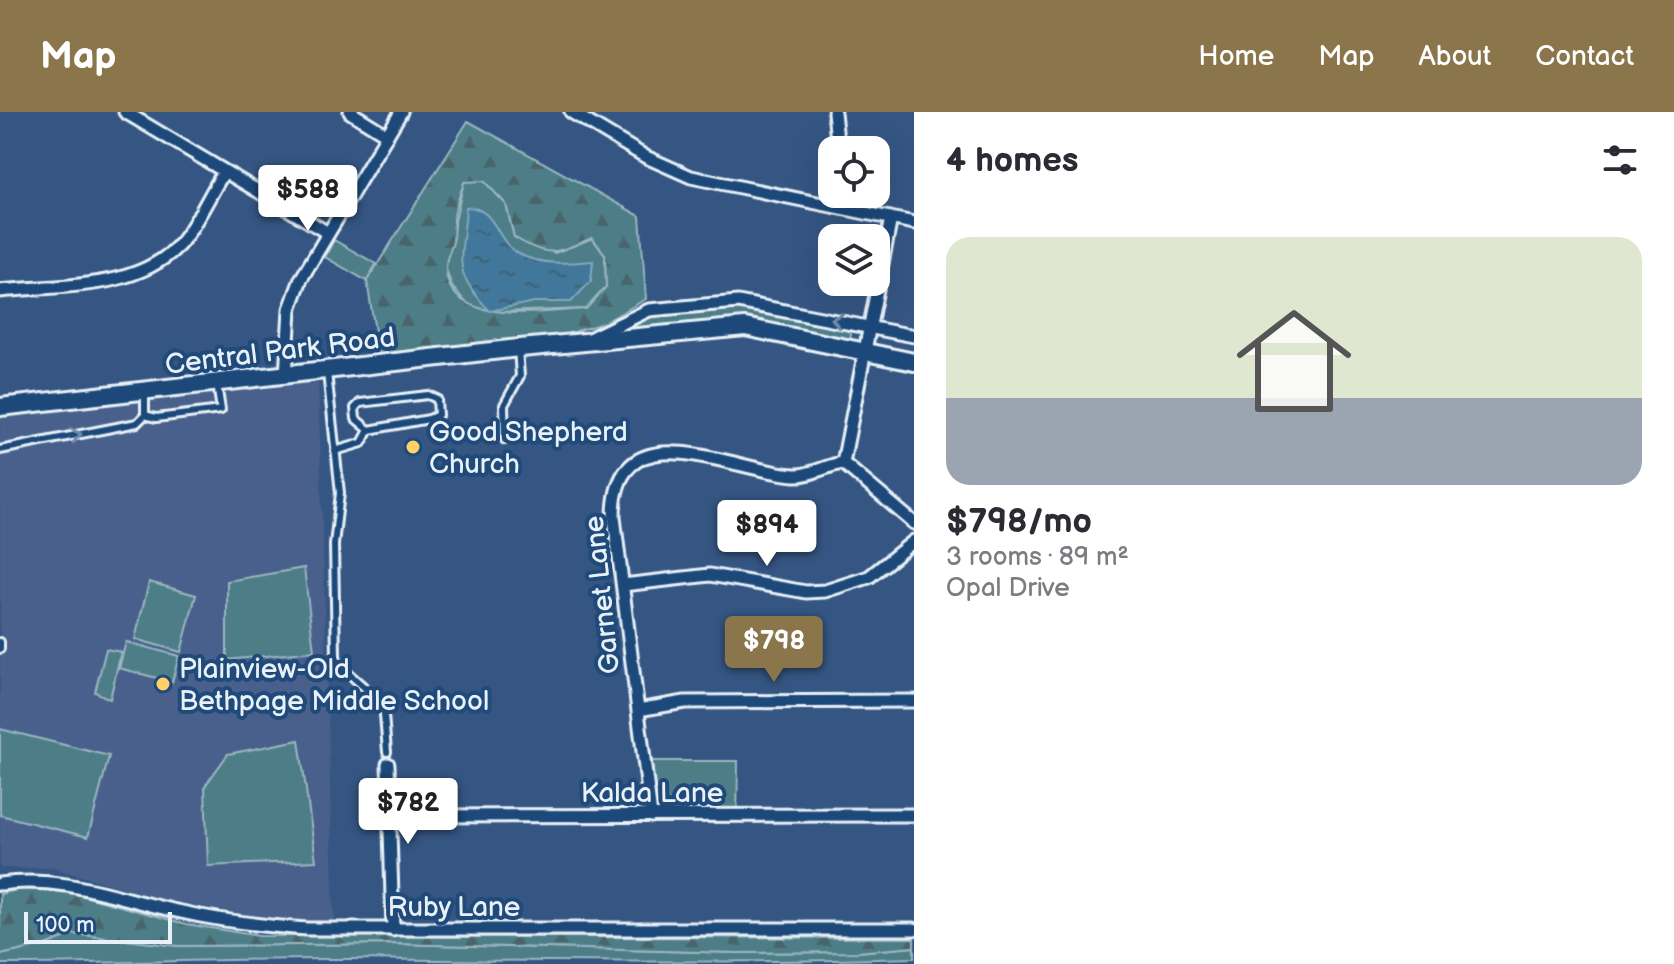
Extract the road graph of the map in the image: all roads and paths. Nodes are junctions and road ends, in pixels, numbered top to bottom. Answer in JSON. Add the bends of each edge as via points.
{"nodes":[{"id":1,"x":125,"y":112,"type":"edge"},
{"id":2,"x":350,"y":112,"type":"edge"},
{"id":3,"x":401,"y":112,"type":"edge"},
{"id":4,"x":571,"y":112,"type":"edge"},
{"id":5,"x":834,"y":112,"type":"edge"},
{"id":6,"x":387,"y":135,"type":"junction"},
{"id":7,"x":837,"y":136,"type":"edge"},
{"id":8,"x":224,"y":172,"type":"junction"},
{"id":9,"x":818,"y":203,"type":"edge"},
{"id":10,"x":843,"y":208,"type":"edge"},
{"id":11,"x":891,"y":218,"type":"junction"},
{"id":12,"x":914,"y":223,"type":"edge"},
{"id":13,"x":328,"y":233,"type":"junction"},
{"id":14,"x":0,"y":291,"type":"edge"},
{"id":15,"x":869,"y":327,"type":"junction"},
{"id":16,"x":914,"y":336,"type":"edge"},
{"id":17,"x":567,"y":345,"type":"junction"},
{"id":18,"x":518,"y":349,"type":"junction"},
{"id":19,"x":865,"y":351,"type":"junction"},
{"id":20,"x":914,"y":362,"type":"edge"},
{"id":21,"x":327,"y":372,"type":"junction"},
{"id":22,"x":286,"y":376,"type":"junction"},
{"id":23,"x":217,"y":384,"type":"junction"},
{"id":24,"x":145,"y":392,"type":"junction"},
{"id":25,"x":0,"y":407,"type":"edge"},
{"id":26,"x":145,"y":415,"type":"junction"},
{"id":27,"x":369,"y":430,"type":"junction"},
{"id":28,"x":505,"y":440,"type":"dead end"},
{"id":29,"x":0,"y":450,"type":"edge"},
{"id":30,"x":335,"y":451,"type":"junction"},
{"id":31,"x":843,"y":463,"type":"junction"},
{"id":32,"x":914,"y":523,"type":"edge"},
{"id":33,"x":914,"y":541,"type":"edge"},
{"id":34,"x":623,"y":585,"type":"junction"},
{"id":35,"x":0,"y":642,"type":"edge"},
{"id":36,"x":0,"y":649,"type":"edge"},
{"id":37,"x":914,"y":701,"type":"edge"},
{"id":38,"x":638,"y":710,"type":"junction"},
{"id":39,"x":387,"y":758,"type":"joint"},
{"id":40,"x":914,"y":815,"type":"edge"},
{"id":41,"x":390,"y":816,"type":"junction"},
{"id":42,"x":651,"y":816,"type":"junction"},
{"id":43,"x":0,"y":884,"type":"edge"},
{"id":44,"x":914,"y":929,"type":"edge"},
{"id":45,"x":393,"y":930,"type":"junction"}],
"edges":[{"from":1,"to":8,"type":"street"},
{"from":2,"to":6,"type":"street"},
{"from":3,"to":6,"type":"street"},
{"from":4,"to":9,"type":"street","via":[[691,177]]},
{"from":5,"to":7,"type":"street"},
{"from":6,"to":13,"type":"street"},
{"from":8,"to":13,"type":"street"},
{"from":8,"to":14,"type":"street","via":[[180,243],[152,267],[122,277]]},
{"from":10,"to":11,"type":"street"},
{"from":11,"to":12,"type":"street"},
{"from":11,"to":15,"type":"street"},
{"from":13,"to":22,"type":"street","via":[[293,298]]},
{"from":15,"to":16,"type":"street","name":"Central Park Road"},
{"from":15,"to":17,"type":"street","name":"Central Park Road","one_way":true,"via":[[738,302],[649,310]]},
{"from":15,"to":19,"type":"street"},
{"from":17,"to":18,"type":"street","name":"Central Park Road"},
{"from":17,"to":19,"type":"street","name":"Central Park Road","via":[[745,327]]},
{"from":18,"to":21,"type":"street","name":"Central Park Road"},
{"from":18,"to":28,"type":"lane","via":[[520,376],[504,405]]},
{"from":19,"to":20,"type":"street","name":"Central Park Road"},
{"from":19,"to":31,"type":"street"},
{"from":21,"to":22,"type":"street","name":"Central Park Road"},
{"from":21,"to":30,"type":"lane"},
{"from":22,"to":23,"type":"street","name":"Central Park Road"},
{"from":23,"to":24,"type":"street","name":"Central Park Road"},
{"from":23,"to":26,"type":"lane","via":[[221,410]]},
{"from":24,"to":25,"type":"street","name":"Central Park Road"},
{"from":24,"to":26,"type":"lane"},
{"from":29,"to":26,"type":"lane","one_way":true,"via":[[137,423]]},
{"from":27,"to":27,"type":"lane","via":[[438,415],[437,399],[428,395],[360,403],[356,419]]},
{"from":27,"to":30,"type":"lane","via":[[362,443]]},
{"from":30,"to":39,"type":"lane","via":[[340,493],[334,545],[336,657],[387,703]]},
{"from":31,"to":32,"type":"street"},
{"from":31,"to":34,"type":"street","name":"Garnet Lane","via":[[792,475],[671,451],[641,459],[615,491]]},
{"from":33,"to":34,"type":"street","via":[[869,577],[825,591],[710,575]]},
{"from":34,"to":38,"type":"street","name":"Garnet Lane"},
{"from":35,"to":36,"type":"lane"},
{"from":37,"to":38,"type":"street","via":[[685,702]]},
{"from":38,"to":42,"type":"street","name":"Garnet Lane"},
{"from":39,"to":41,"type":"street"},
{"from":40,"to":42,"type":"street","name":"Kalda Lane"},
{"from":41,"to":42,"type":"street","name":"Kalda Lane"},
{"from":41,"to":45,"type":"street"},
{"from":43,"to":45,"type":"street","name":"Ruby Lane","via":[[71,883],[250,925]]},
{"from":44,"to":45,"type":"street","name":"Ruby Lane"}]}
